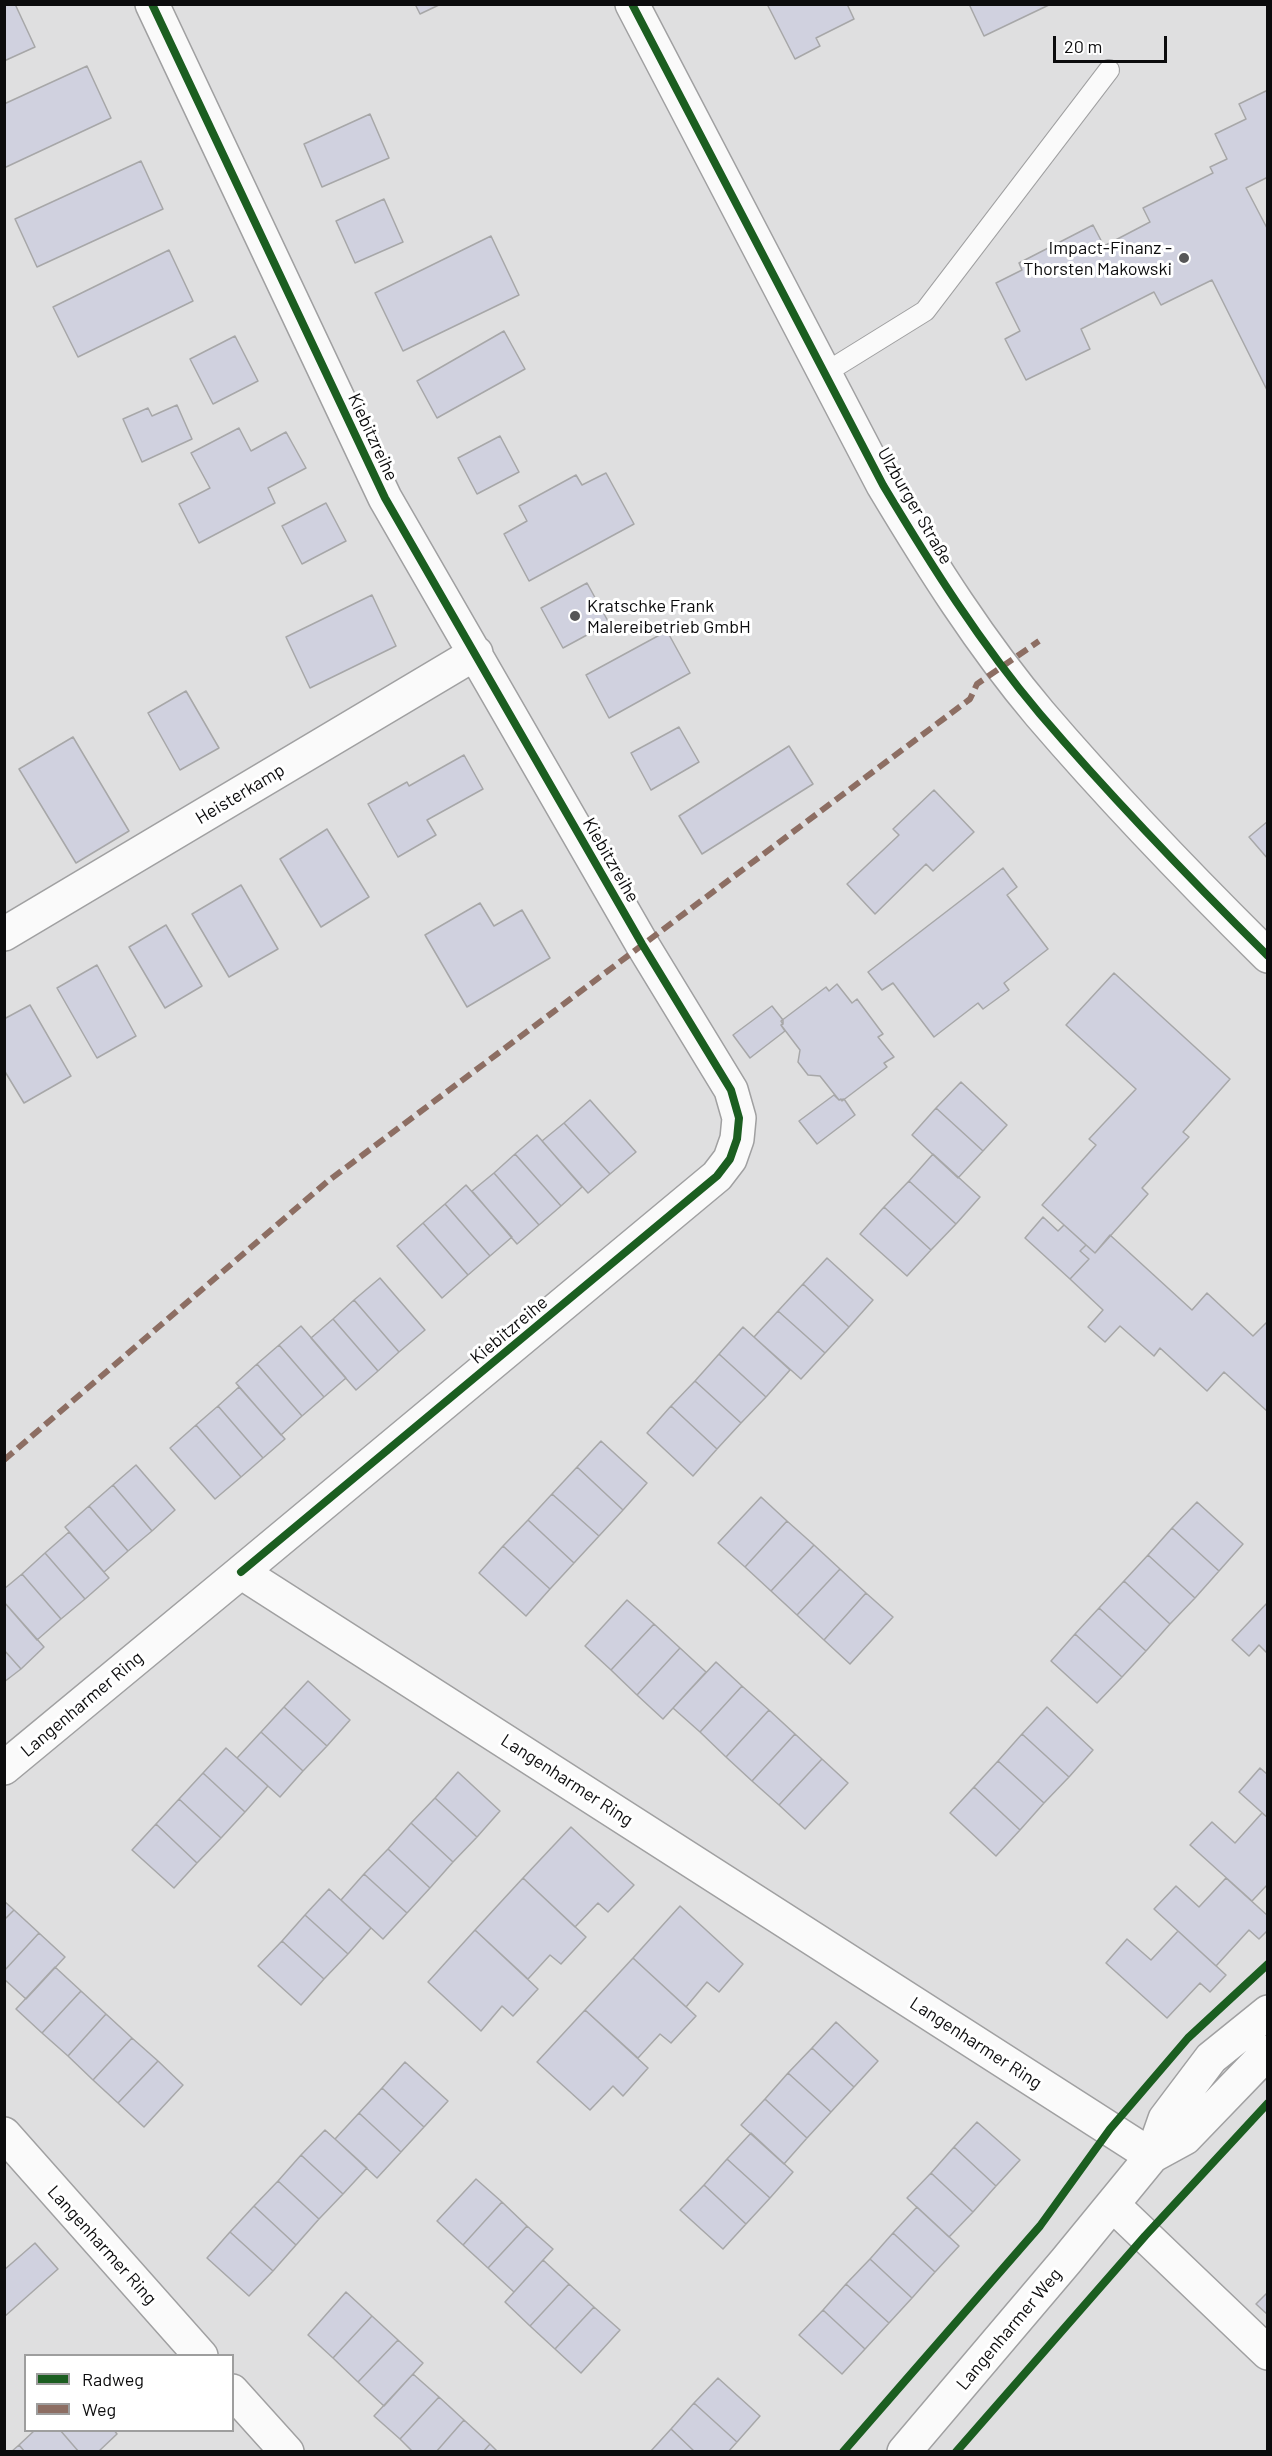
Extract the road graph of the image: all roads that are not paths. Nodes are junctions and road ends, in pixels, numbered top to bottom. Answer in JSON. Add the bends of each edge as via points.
{"nodes":[{"id":1,"x":152,"y":4,"type":"edge"},
{"id":2,"x":632,"y":4,"type":"edge"},
{"id":3,"x":1108,"y":70,"type":"dead end"},
{"id":4,"x":825,"y":373,"type":"junction"},
{"id":5,"x":476,"y":653,"type":"junction"},
{"id":6,"x":4,"y":934,"type":"edge"},
{"id":7,"x":1268,"y":956,"type":"edge"},
{"id":8,"x":241,"y":1572,"type":"junction"},
{"id":9,"x":4,"y":1768,"type":"edge"},
{"id":10,"x":1268,"y":2012,"type":"edge"},
{"id":11,"x":1268,"y":2052,"type":"edge"},
{"id":12,"x":4,"y":2134,"type":"edge"},
{"id":13,"x":1152,"y":2156,"type":"junction"},
{"id":14,"x":1113,"y":2205,"type":"junction"},
{"id":15,"x":1268,"y":2353,"type":"edge"},
{"id":16,"x":200,"y":2354,"type":"edge"},
{"id":17,"x":234,"y":2393,"type":"edge"},
{"id":18,"x":286,"y":2451,"type":"edge"},
{"id":19,"x":904,"y":2451,"type":"edge"}],
"edges":[{"from":1,"to":5,"type":"street","name":"Kiebitzreihe","via":[[385,498]]},
{"from":2,"to":4,"type":"street","name":"Ulzburger Straße"},
{"from":3,"to":4,"type":"lane","via":[[925,311]]},
{"from":4,"to":7,"type":"street","name":"Ulzburger Straße","via":[[927,559],[1003,666],[1040,713],[1189,878]]},
{"from":5,"to":6,"type":"street","name":"Heisterkamp"},
{"from":5,"to":8,"type":"street","name":"Kiebitzreihe","via":[[642,944],[731,1090],[739,1118],[736,1146],[712,1181]]},
{"from":8,"to":9,"type":"street","name":"Langenharmer Ring"},
{"from":8,"to":13,"type":"street","name":"Langenharmer Ring"},
{"from":10,"to":13,"type":"street","name":"Langenharmer Weg","via":[[1211,2058],[1165,2119]]},
{"from":11,"to":13,"type":"street","name":"Langenharmer Weg","via":[[1185,2138]]},
{"from":12,"to":16,"type":"street","name":"Langenharmer Ring"},
{"from":13,"to":14,"type":"street","name":"Langenharmer Weg"},
{"from":14,"to":15,"type":"street"},
{"from":14,"to":19,"type":"street","name":"Langenharmer Weg"},
{"from":17,"to":18,"type":"street"}]}
